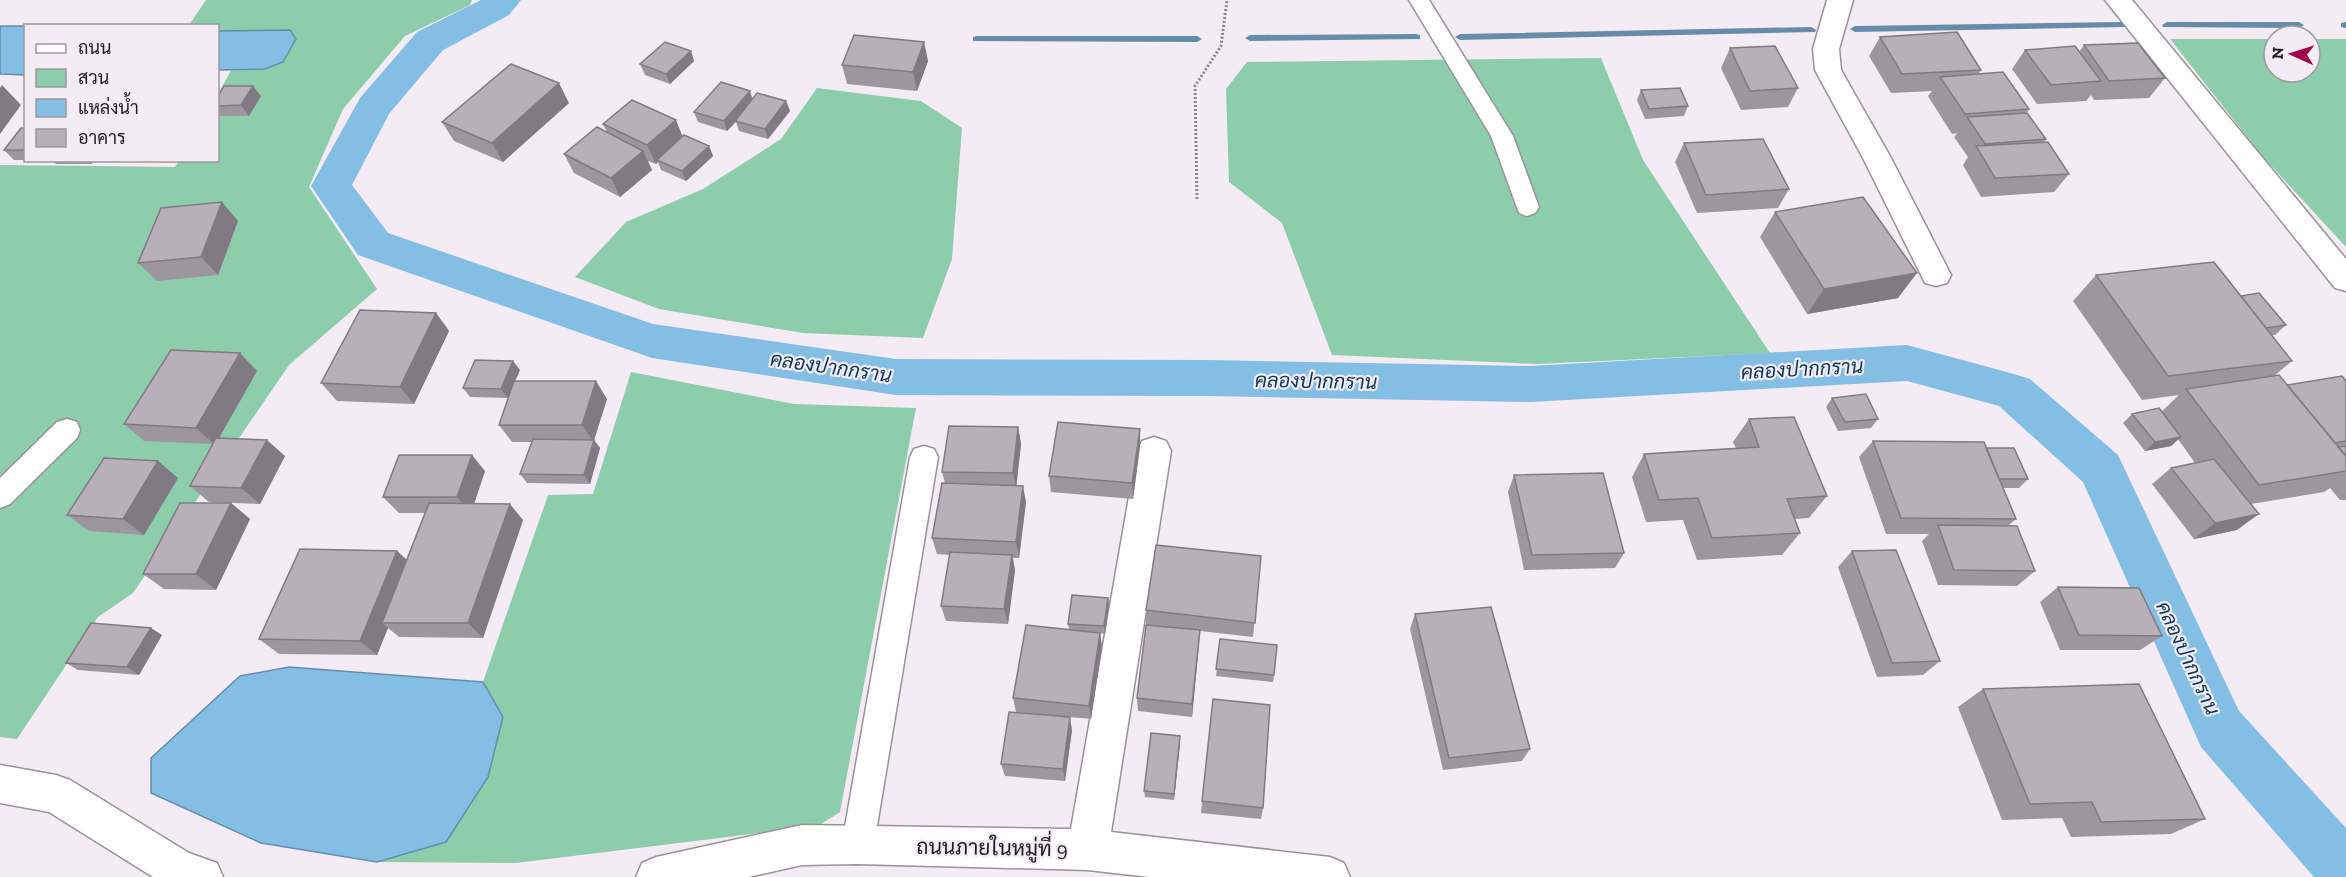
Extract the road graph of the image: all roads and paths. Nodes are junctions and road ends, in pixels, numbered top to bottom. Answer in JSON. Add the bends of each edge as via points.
{"nodes":[{"id":1,"x":1227,"y":0,"type":"edge"},
{"id":2,"x":1419,"y":0,"type":"edge"},
{"id":3,"x":1840,"y":0,"type":"edge"},
{"id":4,"x":2118,"y":0,"type":"edge"},
{"id":5,"x":1197,"y":200,"type":"dead end"},
{"id":6,"x":1527,"y":207,"type":"dead end"},
{"id":7,"x":1936,"y":275,"type":"dead end"},
{"id":8,"x":2346,"y":280,"type":"edge"},
{"id":9,"x":67,"y":430,"type":"dead end"},
{"id":10,"x":1154,"y":451,"type":"dead end"},
{"id":11,"x":924,"y":457,"type":"dead end"},
{"id":12,"x":0,"y":496,"type":"edge"},
{"id":13,"x":0,"y":784,"type":"edge"},
{"id":14,"x":858,"y":844,"type":"junction"},
{"id":15,"x":1088,"y":850,"type":"junction"},
{"id":16,"x":203,"y":877,"type":"edge"},
{"id":17,"x":656,"y":877,"type":"edge"},
{"id":18,"x":1330,"y":877,"type":"edge"}],
"edges":[{"from":1,"to":5,"type":"path","via":[[1221,46],[1196,86]]},
{"from":2,"to":6,"type":"lane","via":[[1502,136]]},
{"from":3,"to":7,"type":"street","via":[[1826,49],[1828,70]]},
{"from":4,"to":8,"type":"street"},
{"from":9,"to":12,"type":"lane"},
{"from":10,"to":15,"type":"street"},
{"from":11,"to":14,"type":"lane"},
{"from":13,"to":16,"type":"street","via":[[56,794],[181,871]]},
{"from":14,"to":15,"type":"street","name":"ถนนภายในหมู่ที่ 9"},
{"from":14,"to":17,"type":"street","name":"ถนนภายในหมู่ที่ 9","via":[[802,845]]},
{"from":15,"to":18,"type":"street","name":"ถนนภายในหมู่ที่ 9"}]}
